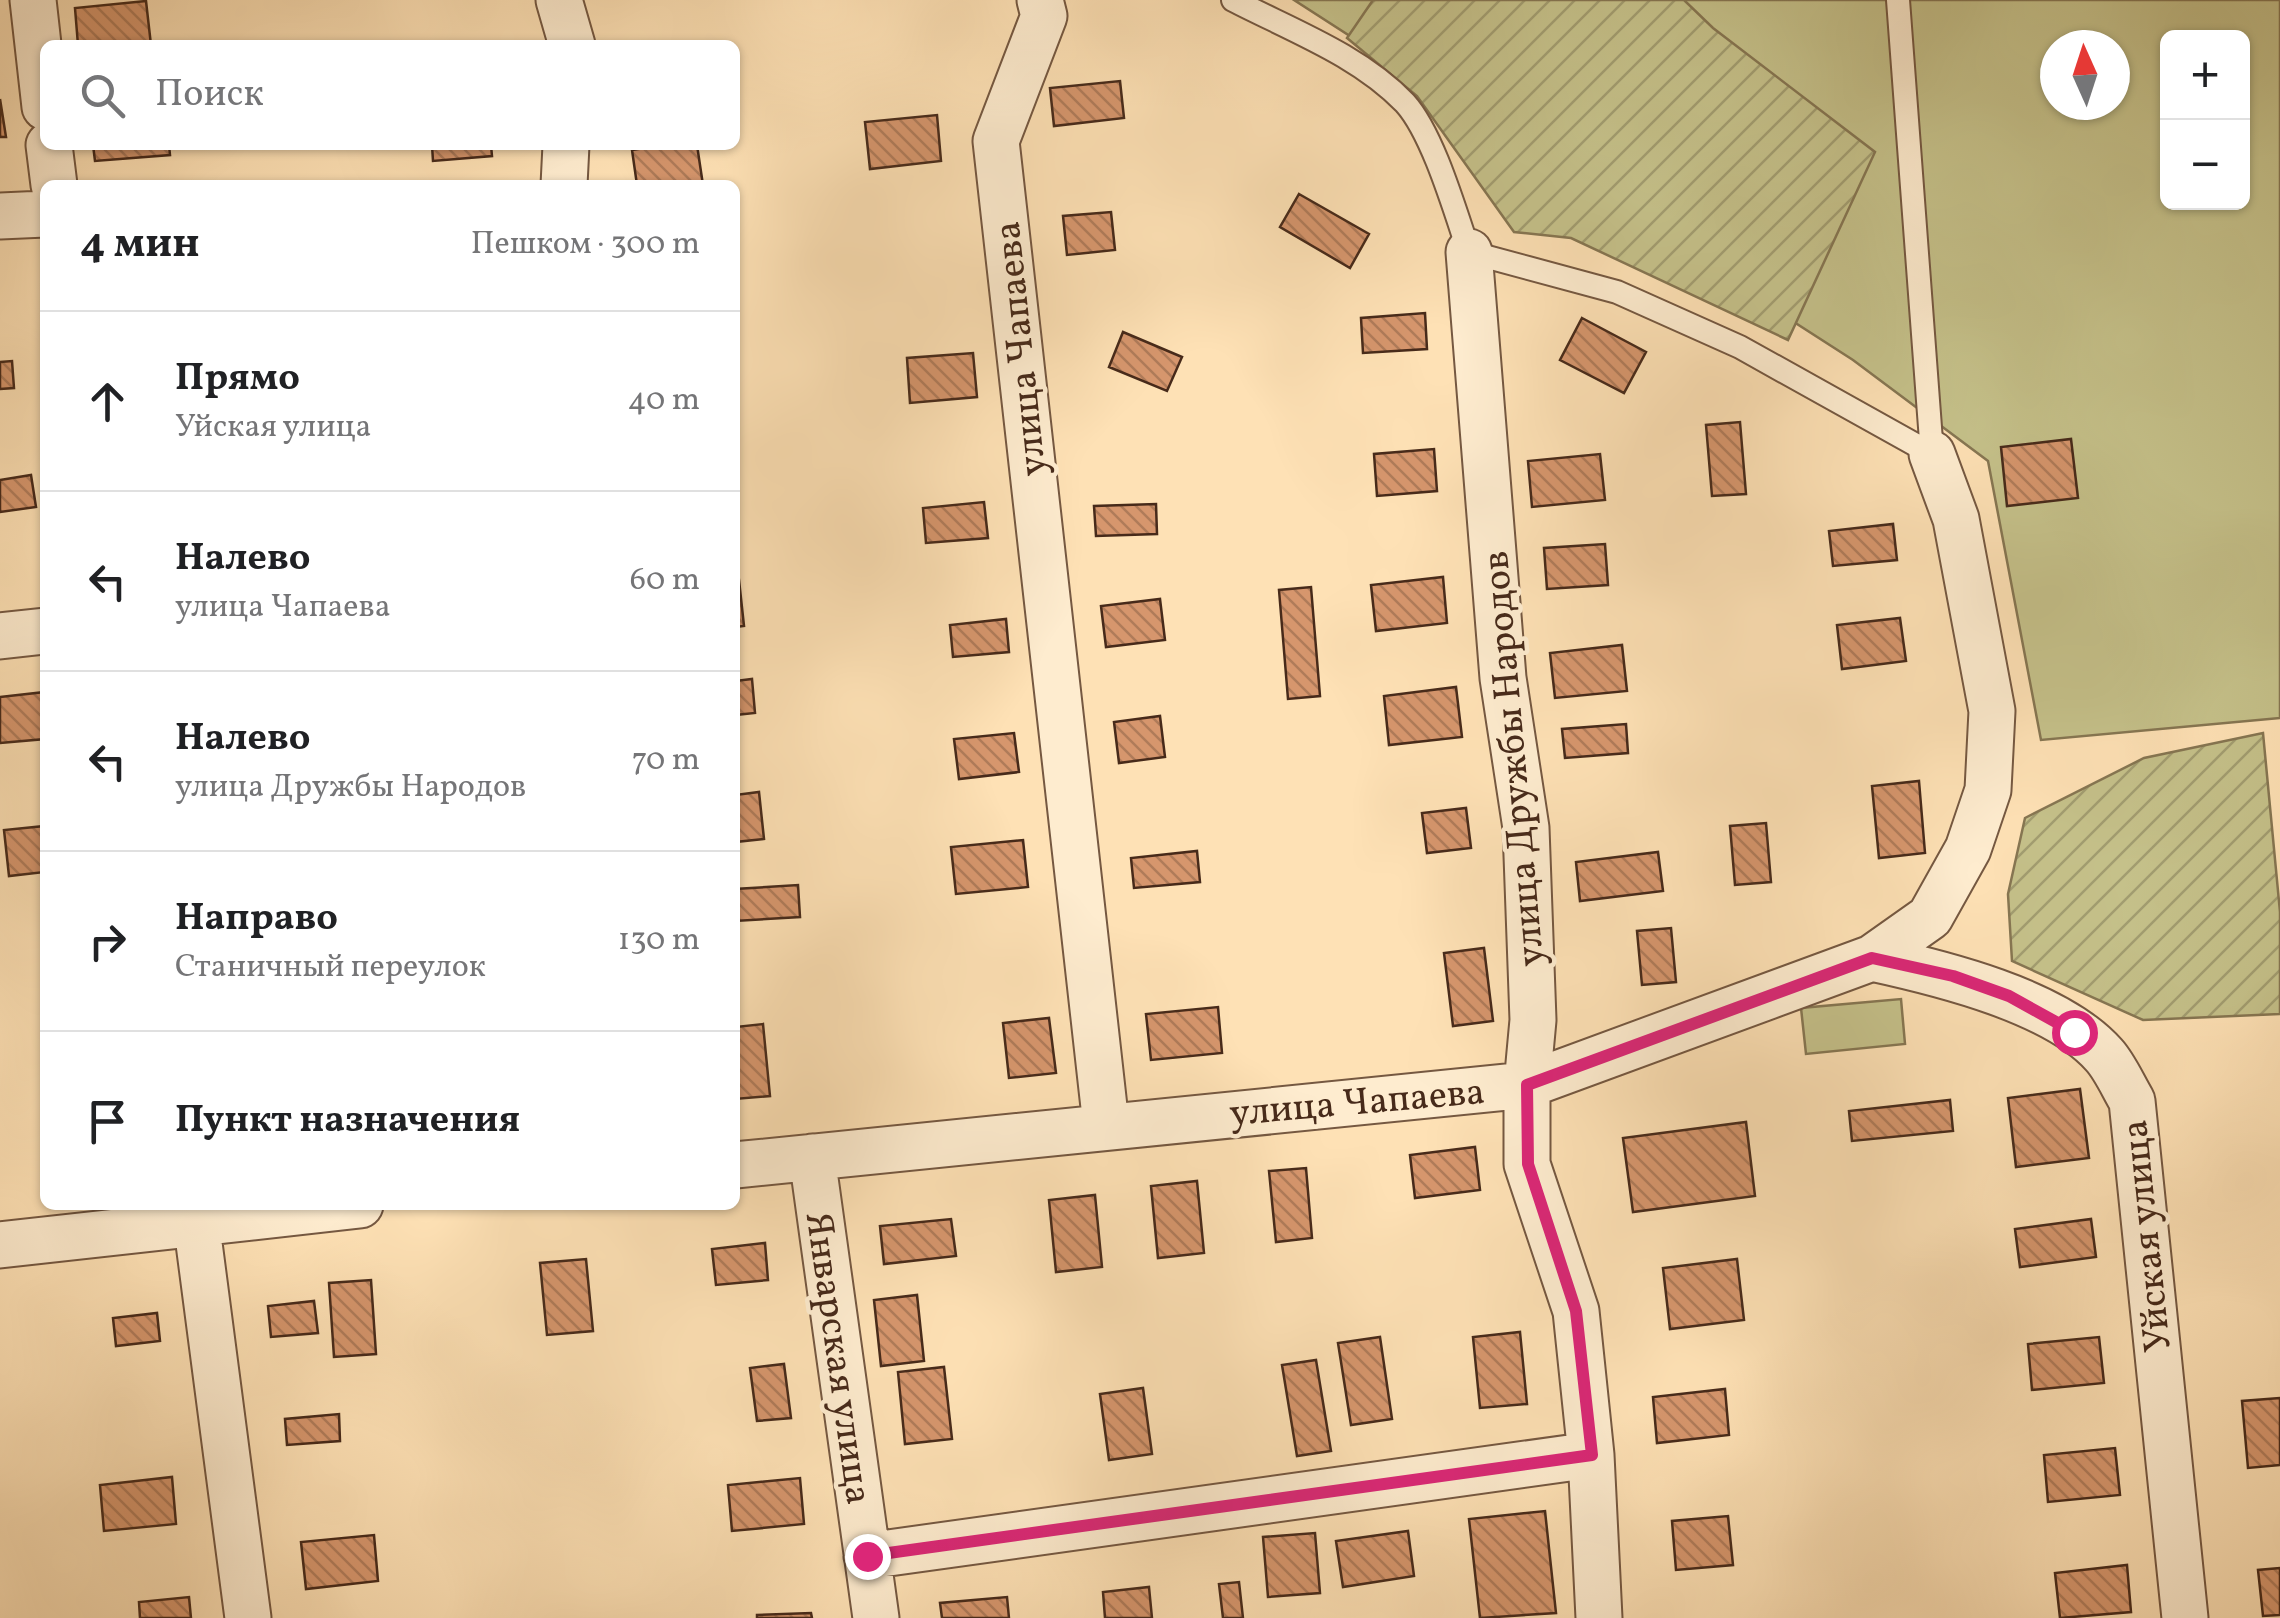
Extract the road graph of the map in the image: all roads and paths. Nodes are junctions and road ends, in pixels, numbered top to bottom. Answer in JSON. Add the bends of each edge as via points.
{"nodes":[{"id":1,"x":33,"y":0,"type":"edge"},
{"id":2,"x":558,"y":0,"type":"edge"},
{"id":3,"x":1233,"y":0,"type":"edge"},
{"id":4,"x":1898,"y":0,"type":"edge"},
{"id":5,"x":1049,"y":5,"type":"edge"},
{"id":6,"x":570,"y":40,"type":"edge"},
{"id":7,"x":40,"y":62,"type":"edge"},
{"id":8,"x":50,"y":150,"type":"edge"},
{"id":9,"x":566,"y":150,"type":"edge"},
{"id":10,"x":53,"y":180,"type":"edge"},
{"id":11,"x":564,"y":180,"type":"edge"},
{"id":12,"x":40,"y":214,"type":"edge"},
{"id":13,"x":0,"y":216,"type":"edge"},
{"id":14,"x":1469,"y":252,"type":"junction"},
{"id":15,"x":1932,"y":454,"type":"junction"},
{"id":16,"x":40,"y":632,"type":"edge"},
{"id":17,"x":0,"y":636,"type":"edge"},
{"id":18,"x":1872,"y":958,"type":"junction"},
{"id":19,"x":1527,"y":1085,"type":"junction"},
{"id":20,"x":1106,"y":1125,"type":"junction"},
{"id":21,"x":812,"y":1157,"type":"junction"},
{"id":22,"x":740,"y":1164,"type":"edge"},
{"id":23,"x":269,"y":1210,"type":"edge"},
{"id":24,"x":196,"y":1214,"type":"edge"},
{"id":25,"x":0,"y":1245,"type":"edge"},
{"id":26,"x":1592,"y":1455,"type":"junction"},
{"id":27,"x":867,"y":1556,"type":"junction"},
{"id":28,"x":248,"y":1618,"type":"edge"},
{"id":29,"x":876,"y":1618,"type":"edge"},
{"id":30,"x":1599,"y":1618,"type":"edge"},
{"id":31,"x":2184,"y":1618,"type":"edge"}],
"edges":[{"from":1,"to":7,"type":"street"},
{"from":2,"to":6,"type":"street"},
{"from":3,"to":14,"type":"lane","via":[[1353,61],[1407,105],[1444,177]]},
{"from":4,"to":15,"type":"lane"},
{"from":5,"to":20,"type":"street","name":"улица Чапаева","via":[[996,142]]},
{"from":8,"to":10,"type":"street"},
{"from":9,"to":11,"type":"street"},
{"from":12,"to":13,"type":"street"},
{"from":14,"to":15,"type":"lane","via":[[1617,292],[1740,347]]},
{"from":14,"to":19,"type":"street","name":"улица Дружбы Народов","via":[[1503,678],[1526,828],[1534,1020]]},
{"from":15,"to":18,"type":"street","name":"улица Чапаева","via":[[1956,519],[1992,711],[1988,790],[1968,849],[1930,917]]},
{"from":16,"to":17,"type":"street"},
{"from":18,"to":19,"type":"street","name":"улица Чапаева"},
{"from":18,"to":31,"type":"street","name":"Уйская улица","via":[[2009,996],[2104,1054],[2132,1101]]},
{"from":19,"to":20,"type":"street","name":"улица Чапаева"},
{"from":19,"to":26,"type":"street","name":"улица Дружбы Народов","via":[[1528,1164],[1576,1311]]},
{"from":20,"to":21,"type":"street","name":"улица Чапаева"},
{"from":21,"to":22,"type":"street","name":"улица Чапаева"},
{"from":21,"to":27,"type":"street","name":"Январская улица"},
{"from":23,"to":24,"type":"street"},
{"from":24,"to":25,"type":"street"},
{"from":24,"to":28,"type":"street"},
{"from":26,"to":27,"type":"street"},
{"from":26,"to":30,"type":"street","name":"улица Дружбы Народов"},
{"from":27,"to":29,"type":"street","name":"Январская улица"}]}
